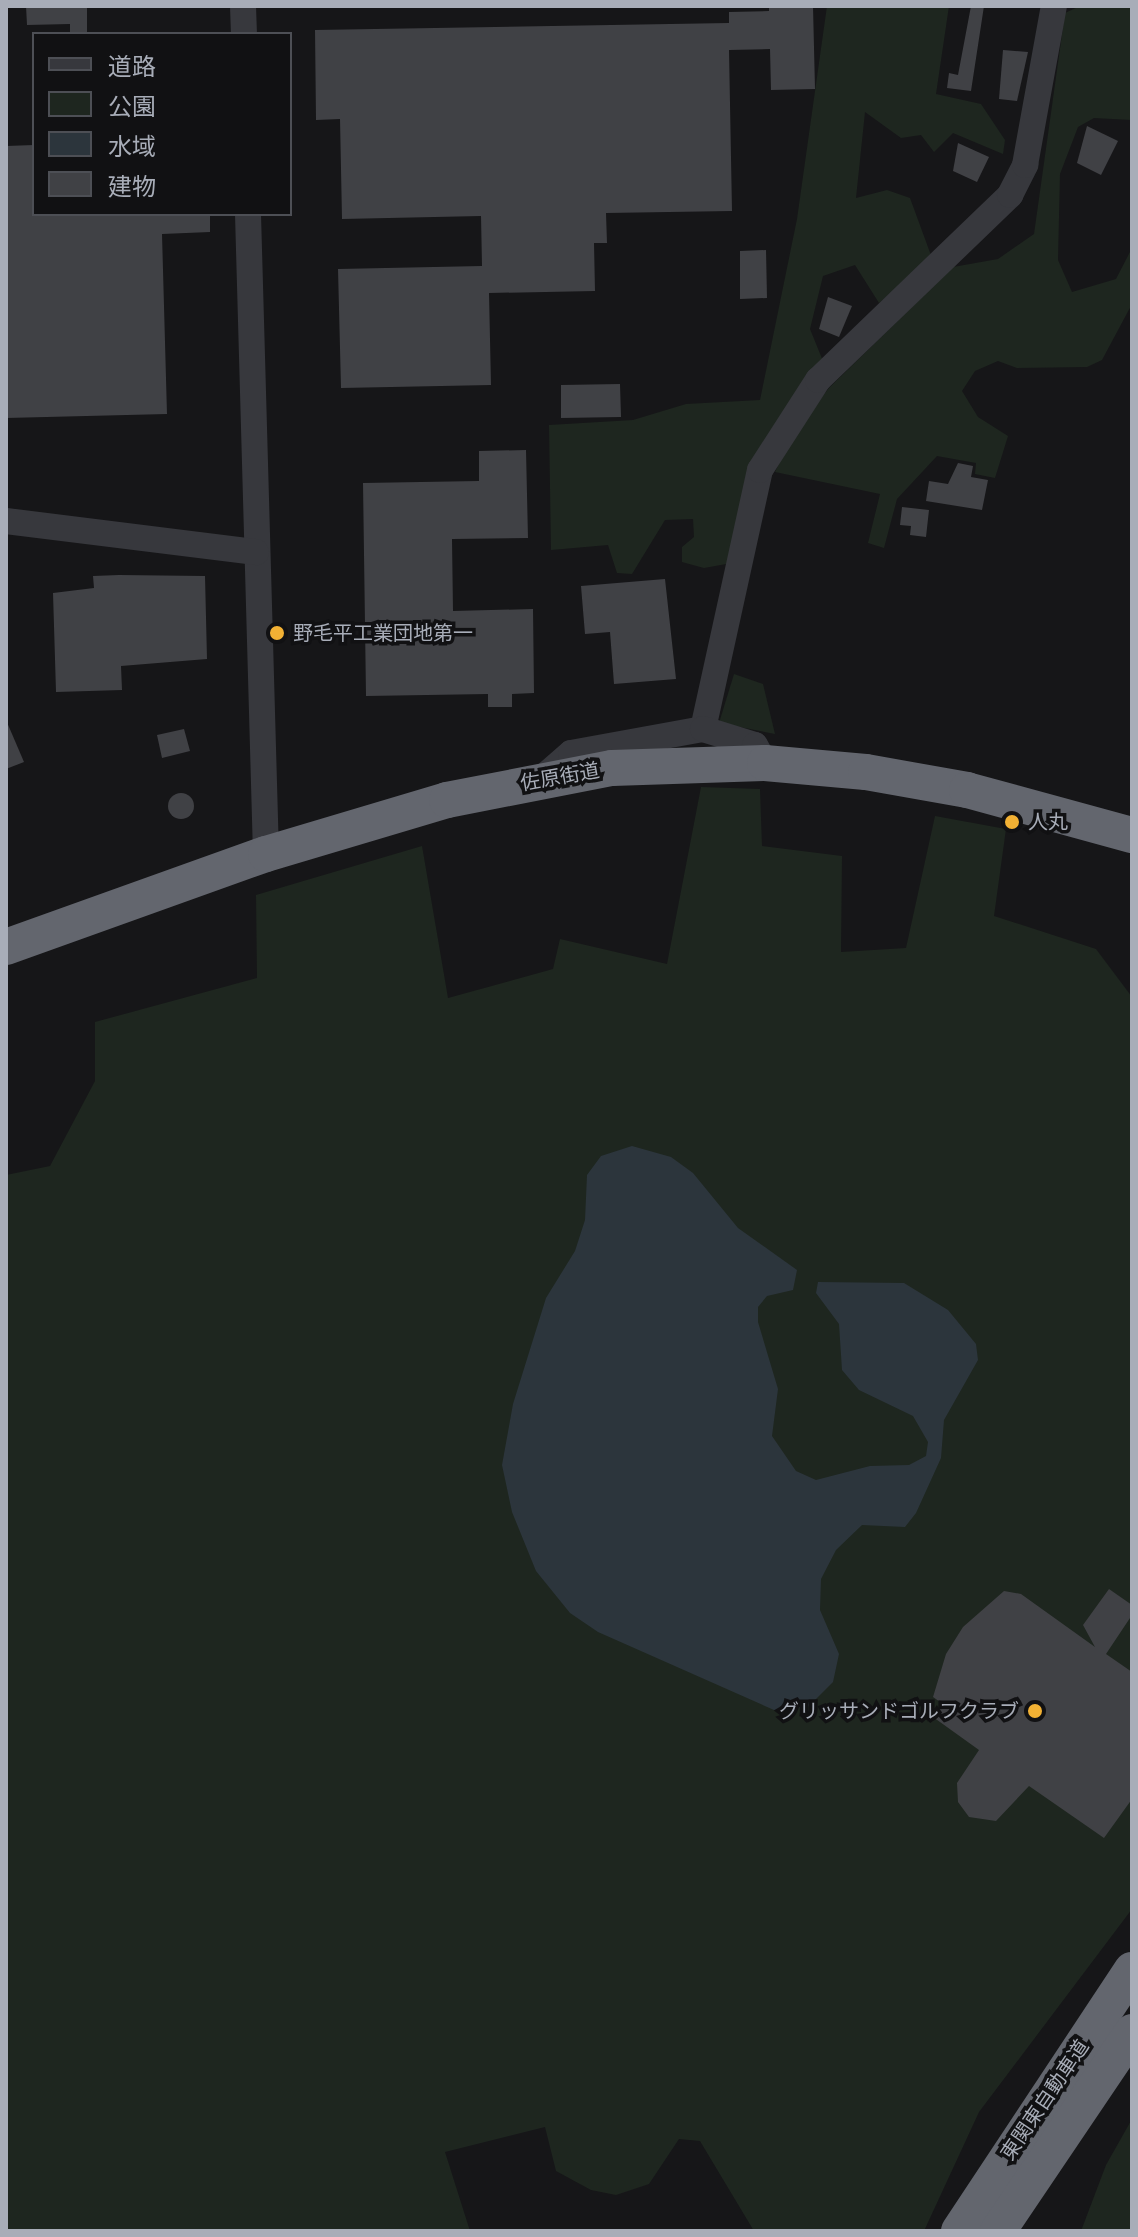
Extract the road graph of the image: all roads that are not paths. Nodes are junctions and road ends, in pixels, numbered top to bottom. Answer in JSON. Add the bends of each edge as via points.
{"nodes":[{"id":1,"x":243,"y":6,"type":"edge"},
{"id":2,"x":1054,"y":6,"type":"edge"},
{"id":3,"x":244,"y":32,"type":"edge"},
{"id":4,"x":248,"y":216,"type":"edge"},
{"id":5,"x":6,"y":521,"type":"edge"},
{"id":6,"x":256,"y":552,"type":"junction"},
{"id":7,"x":703,"y":729,"type":"junction"},
{"id":8,"x":765,"y":763,"type":"junction"},
{"id":9,"x":540,"y":780,"type":"junction"},
{"id":10,"x":1132,"y":835,"type":"edge"},
{"id":11,"x":266,"y":854,"type":"junction"},
{"id":12,"x":6,"y":947,"type":"edge"},
{"id":13,"x":1132,"y":1970,"type":"edge"},
{"id":14,"x":1132,"y":2032,"type":"edge"},
{"id":15,"x":959,"y":2231,"type":"edge"},
{"id":16,"x":998,"y":2231,"type":"edge"}],
"edges":[{"from":1,"to":3,"type":"street"},
{"from":2,"to":7,"type":"street","via":[[1025,165],[1010,195],[818,380],[760,470]]},
{"from":4,"to":6,"type":"street"},
{"from":5,"to":6,"type":"street"},
{"from":6,"to":11,"type":"street"},
{"from":7,"to":8,"type":"street","via":[[755,745]]},
{"from":7,"to":9,"type":"street","via":[[583,749]]},
{"from":8,"to":9,"type":"highway","name":"佐原街道","via":[[647,765]]},
{"from":8,"to":10,"type":"highway","name":"佐原街道","via":[[954,787]]},
{"from":9,"to":11,"type":"highway","name":"佐原街道"},
{"from":11,"to":12,"type":"highway","name":"佐原街道"},
{"from":13,"to":15,"type":"highway","name":"東関東自動車道"},
{"from":14,"to":16,"type":"highway","name":"東関東自動車道"}]}
